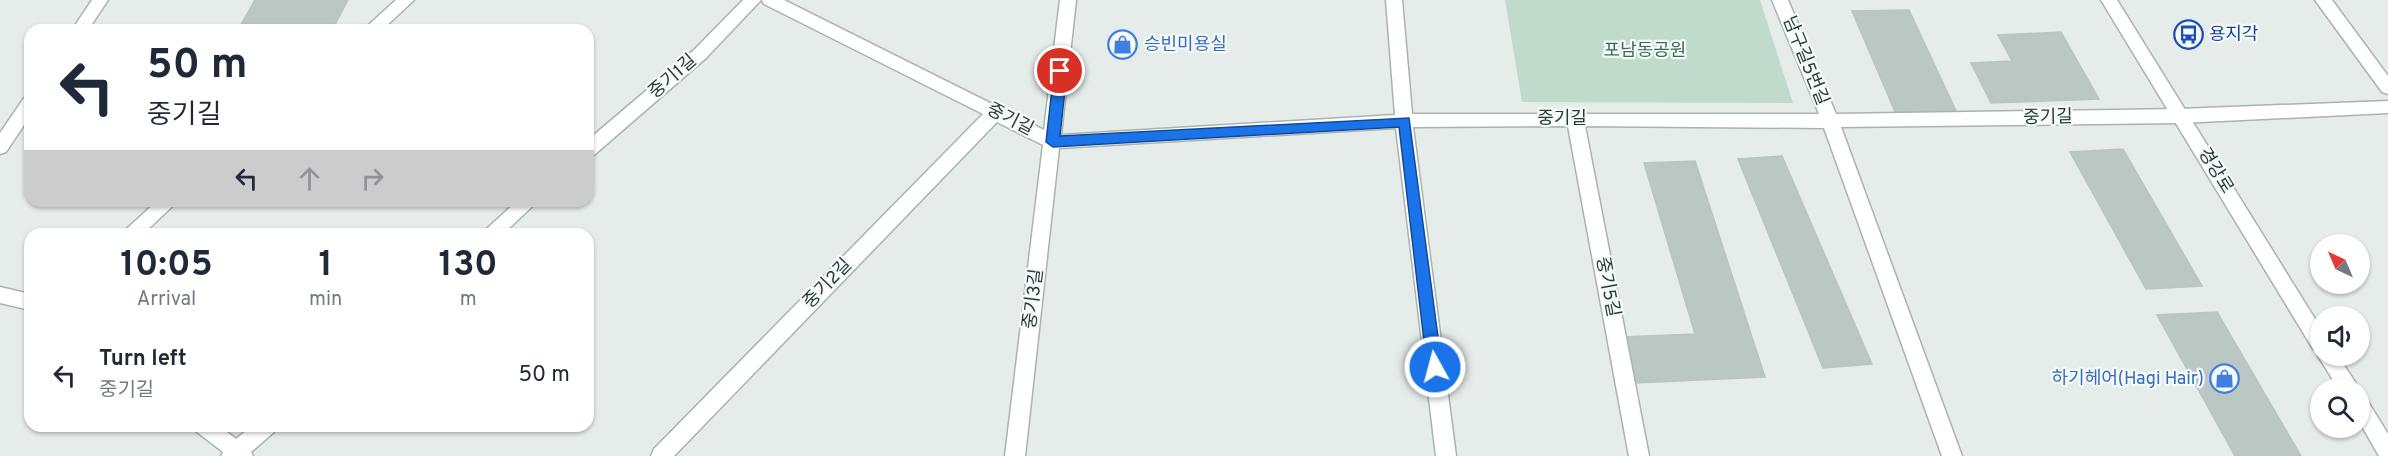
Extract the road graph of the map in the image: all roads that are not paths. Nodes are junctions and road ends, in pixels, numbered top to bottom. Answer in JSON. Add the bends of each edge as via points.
{"nodes":[{"id":1,"x":100,"y":0,"type":"edge"},
{"id":2,"x":406,"y":0,"type":"edge"},
{"id":3,"x":753,"y":0,"type":"edge"},
{"id":4,"x":770,"y":0,"type":"edge"},
{"id":5,"x":1068,"y":0,"type":"edge"},
{"id":6,"x":1394,"y":0,"type":"edge"},
{"id":7,"x":1780,"y":0,"type":"edge"},
{"id":8,"x":2109,"y":0,"type":"edge"},
{"id":9,"x":2323,"y":0,"type":"edge"},
{"id":10,"x":84,"y":24,"type":"edge"},
{"id":11,"x":377,"y":24,"type":"edge"},
{"id":12,"x":2388,"y":88,"type":"edge"},
{"id":13,"x":2388,"y":107,"type":"edge"},
{"id":14,"x":24,"y":112,"type":"edge"},
{"id":15,"x":995,"y":113,"type":"junction"},
{"id":16,"x":2180,"y":116,"type":"junction"},
{"id":17,"x":1575,"y":119,"type":"junction"},
{"id":18,"x":1404,"y":121,"type":"junction"},
{"id":19,"x":1830,"y":121,"type":"junction"},
{"id":20,"x":1053,"y":142,"type":"junction"},
{"id":21,"x":594,"y":145,"type":"edge"},
{"id":22,"x":0,"y":147,"type":"edge"},
{"id":23,"x":162,"y":207,"type":"edge"},
{"id":24,"x":522,"y":207,"type":"edge"},
{"id":25,"x":137,"y":228,"type":"edge"},
{"id":26,"x":497,"y":228,"type":"edge"},
{"id":27,"x":0,"y":295,"type":"edge"},
{"id":28,"x":24,"y":301,"type":"edge"},
{"id":29,"x":2310,"y":327,"type":"edge"},
{"id":30,"x":2370,"y":422,"type":"edge"},
{"id":31,"x":211,"y":432,"type":"edge"},
{"id":32,"x":261,"y":432,"type":"edge"},
{"id":33,"x":2388,"y":452,"type":"edge"},
{"id":34,"x":237,"y":454,"type":"edge"},
{"id":35,"x":661,"y":456,"type":"edge"},
{"id":36,"x":1015,"y":456,"type":"edge"},
{"id":37,"x":1446,"y":456,"type":"edge"},
{"id":38,"x":1640,"y":456,"type":"edge"},
{"id":39,"x":1952,"y":456,"type":"edge"}],
"edges":[{"from":1,"to":10,"type":"street"},
{"from":2,"to":11,"type":"street"},
{"from":3,"to":21,"type":"street","name":"중기1길","via":[[700,54]]},
{"from":4,"to":15,"type":"street","name":"중기길"},
{"from":5,"to":20,"type":"street","name":"중기3길"},
{"from":6,"to":18,"type":"street"},
{"from":7,"to":19,"type":"street","name":"남구길5번길"},
{"from":8,"to":16,"type":"street","name":"경강로"},
{"from":9,"to":12,"type":"street"},
{"from":13,"to":16,"type":"street","name":"중기길"},
{"from":14,"to":22,"type":"street"},
{"from":15,"to":20,"type":"street","name":"중기길"},
{"from":15,"to":35,"type":"street","name":"중기2길"},
{"from":16,"to":19,"type":"street","name":"중기길"},
{"from":16,"to":29,"type":"street","name":"경강로"},
{"from":17,"to":18,"type":"street","name":"중기길"},
{"from":17,"to":19,"type":"street","name":"중기길"},
{"from":17,"to":38,"type":"street","name":"중기5길"},
{"from":18,"to":20,"type":"street","name":"중기길"},
{"from":18,"to":37,"type":"street"},
{"from":19,"to":39,"type":"street","name":"남구길5번길"},
{"from":20,"to":36,"type":"street","name":"중기3길"},
{"from":23,"to":25,"type":"street"},
{"from":24,"to":26,"type":"street"},
{"from":27,"to":28,"type":"street"},
{"from":30,"to":33,"type":"street"},
{"from":31,"to":34,"type":"street"},
{"from":32,"to":34,"type":"street"}]}
